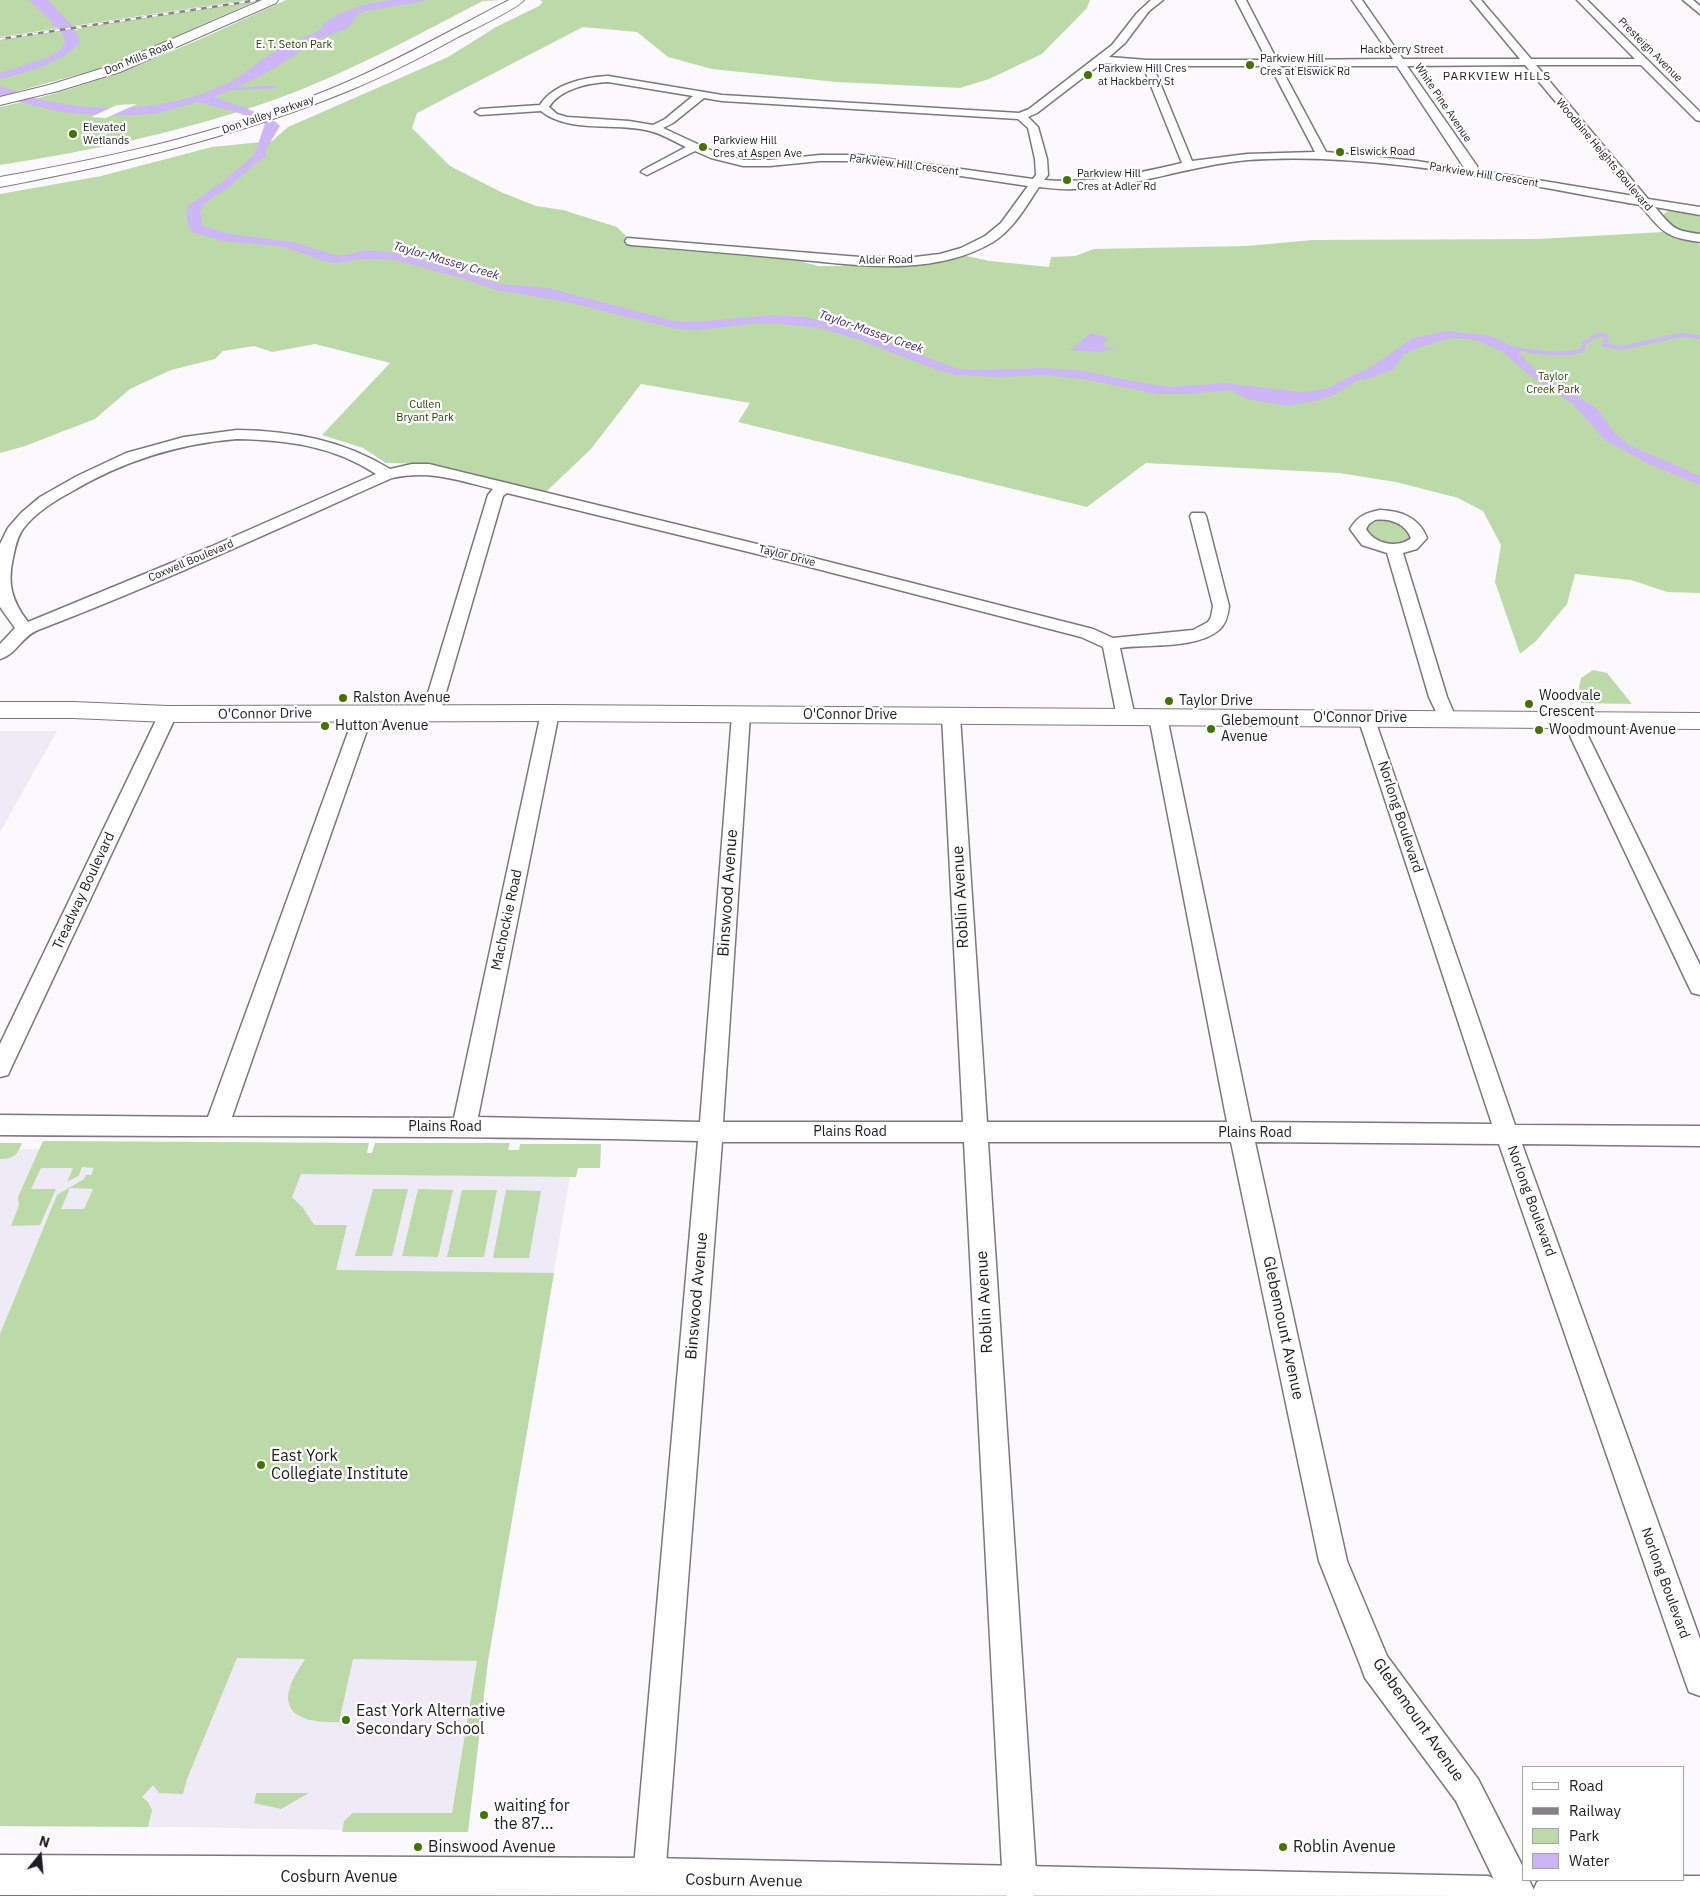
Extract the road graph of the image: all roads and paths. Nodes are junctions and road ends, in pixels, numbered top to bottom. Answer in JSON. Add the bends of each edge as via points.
{"nodes":[{"id":1,"x":272,"y":0,"type":"edge"},
{"id":2,"x":518,"y":0,"type":"edge"},
{"id":3,"x":1158,"y":0,"type":"edge"},
{"id":4,"x":1241,"y":0,"type":"edge"},
{"id":5,"x":1358,"y":0,"type":"edge"},
{"id":6,"x":1476,"y":0,"type":"edge"},
{"id":7,"x":1582,"y":0,"type":"edge"},
{"id":8,"x":1688,"y":0,"type":"edge"},
{"id":9,"x":496,"y":1,"type":"edge"},
{"id":10,"x":1700,"y":10,"type":"edge"},
{"id":11,"x":1101,"y":60,"type":"junction"},
{"id":12,"x":1148,"y":62,"type":"junction"},
{"id":13,"x":1273,"y":62,"type":"junction"},
{"id":14,"x":1400,"y":62,"type":"junction"},
{"id":15,"x":1526,"y":62,"type":"junction"},
{"id":16,"x":1643,"y":62,"type":"junction"},
{"id":17,"x":701,"y":94,"type":"junction"},
{"id":18,"x":0,"y":101,"type":"edge"},
{"id":19,"x":279,"y":108,"type":"junction"},
{"id":20,"x":543,"y":108,"type":"junction"},
{"id":21,"x":1696,"y":108,"type":"edge"},
{"id":22,"x":480,"y":112,"type":"dead end"},
{"id":23,"x":1021,"y":116,"type":"junction"},
{"id":24,"x":1700,"y":118,"type":"edge"},
{"id":25,"x":224,"y":126,"type":"junction"},
{"id":26,"x":654,"y":128,"type":"junction"},
{"id":27,"x":694,"y":147,"type":"junction"},
{"id":28,"x":1322,"y":155,"type":"junction"},
{"id":29,"x":1189,"y":165,"type":"junction"},
{"id":30,"x":647,"y":172,"type":"dead end"},
{"id":31,"x":1471,"y":172,"type":"junction"},
{"id":32,"x":0,"y":173,"type":"edge"},
{"id":33,"x":0,"y":182,"type":"edge"},
{"id":34,"x":1034,"y":183,"type":"junction"},
{"id":35,"x":1645,"y":202,"type":"junction"},
{"id":36,"x":1700,"y":212,"type":"edge"},
{"id":37,"x":1700,"y":238,"type":"edge"},
{"id":38,"x":631,"y":241,"type":"dead end"},
{"id":39,"x":388,"y":474,"type":"junction"},
{"id":40,"x":504,"y":488,"type":"junction"},
{"id":41,"x":1198,"y":516,"type":"dead end"},
{"id":42,"x":1394,"y":549,"type":"dead end"},
{"id":43,"x":24,"y":629,"type":"junction"},
{"id":44,"x":1111,"y":644,"type":"junction"},
{"id":45,"x":0,"y":654,"type":"edge"},
{"id":46,"x":0,"y":710,"type":"edge"},
{"id":47,"x":364,"y":712,"type":"junction"},
{"id":48,"x":431,"y":713,"type":"junction"},
{"id":49,"x":550,"y":713,"type":"junction"},
{"id":50,"x":168,"y":714,"type":"junction"},
{"id":51,"x":741,"y":714,"type":"junction"},
{"id":52,"x":951,"y":716,"type":"junction"},
{"id":53,"x":1126,"y":717,"type":"junction"},
{"id":54,"x":1158,"y":717,"type":"junction"},
{"id":55,"x":1367,"y":718,"type":"junction"},
{"id":56,"x":1447,"y":718,"type":"junction"},
{"id":57,"x":1574,"y":719,"type":"junction"},
{"id":58,"x":1700,"y":721,"type":"edge"},
{"id":59,"x":1700,"y":986,"type":"edge"},
{"id":60,"x":0,"y":1068,"type":"edge"},
{"id":61,"x":0,"y":1125,"type":"edge"},
{"id":62,"x":217,"y":1126,"type":"junction"},
{"id":63,"x":464,"y":1127,"type":"junction"},
{"id":64,"x":711,"y":1132,"type":"junction"},
{"id":65,"x":1242,"y":1132,"type":"junction"},
{"id":66,"x":975,"y":1133,"type":"junction"},
{"id":67,"x":1507,"y":1135,"type":"junction"},
{"id":68,"x":1700,"y":1136,"type":"edge"},
{"id":69,"x":1700,"y":1682,"type":"edge"},
{"id":70,"x":0,"y":1875,"type":"edge"},
{"id":71,"x":668,"y":1884,"type":"edge"},
{"id":72,"x":1020,"y":1887,"type":"junction"},
{"id":73,"x":1488,"y":1896,"type":"edge"},
{"id":74,"x":1520,"y":1896,"type":"edge"},
{"id":75,"x":1551,"y":1896,"type":"edge"},
{"id":76,"x":1700,"y":1896,"type":"edge"}],
"edges":[{"from":1,"to":18,"type":"main road","name":"Don Mills Road","via":[[138,60],[53,88]]},
{"from":2,"to":19,"type":"main road","name":"Don Valley Parkway","via":[[351,85]]},
{"from":3,"to":11,"type":"street","via":[[1143,10],[1124,40]]},
{"from":4,"to":13,"type":"street"},
{"from":5,"to":14,"type":"street","name":"White Pine Avenue"},
{"from":6,"to":15,"type":"street","name":"Woodbine Heights Boulevard"},
{"from":7,"to":16,"type":"street","name":"Presteign Avenue"},
{"from":8,"to":10,"type":"street"},
{"from":9,"to":19,"type":"main road","name":"Don Valley Parkway"},
{"from":11,"to":12,"type":"street","name":"Hackberry Street"},
{"from":11,"to":23,"type":"street"},
{"from":12,"to":13,"type":"street","name":"Hackberry Street"},
{"from":12,"to":29,"type":"street"},
{"from":13,"to":14,"type":"street","name":"Hackberry Street"},
{"from":13,"to":28,"type":"street"},
{"from":14,"to":15,"type":"street","name":"Hackberry Street"},
{"from":14,"to":31,"type":"street","name":"White Pine Avenue","via":[[1471,166]]},
{"from":15,"to":16,"type":"street","name":"Hackberry Street"},
{"from":15,"to":35,"type":"street","name":"Woodbine Heights Boulevard"},
{"from":16,"to":21,"type":"street","name":"Presteign Avenue"},
{"from":17,"to":20,"type":"street","via":[[593,75],[555,96]]},
{"from":17,"to":23,"type":"street"},
{"from":17,"to":26,"type":"street","via":[[669,122]]},
{"from":19,"to":25,"type":"main road","name":"Don Valley Parkway"},
{"from":20,"to":22,"type":"street"},
{"from":20,"to":26,"type":"street","name":"Parkview Hill Crescent","via":[[566,120]]},
{"from":21,"to":24,"type":"street","name":"Presteign Avenue"},
{"from":23,"to":34,"type":"street","name":"Alder Road","via":[[1033,127],[1041,159],[1042,175]]},
{"from":25,"to":32,"type":"main road","name":"Don Valley Parkway"},
{"from":25,"to":33,"type":"main road","name":"Don Valley Parkway","via":[[109,161]]},
{"from":26,"to":27,"type":"street","name":"Parkview Hill Crescent"},
{"from":27,"to":30,"type":"street"},
{"from":27,"to":34,"type":"street","name":"Parkview Hill Crescent","via":[[724,160],[770,163],[860,158]]},
{"from":28,"to":29,"type":"street","name":"Parkview Hill Crescent","via":[[1255,156]]},
{"from":28,"to":31,"type":"street","name":"Parkview Hill Crescent"},
{"from":29,"to":34,"type":"street","name":"Parkview Hill Crescent","via":[[1119,181],[1073,186]]},
{"from":31,"to":35,"type":"street","name":"Parkview Hill Crescent"},
{"from":34,"to":38,"type":"street","name":"Alder Road","via":[[1004,227],[990,238],[932,258],[864,262]]},
{"from":35,"to":36,"type":"street","name":"Parkview Hill Crescent"},
{"from":35,"to":37,"type":"street","name":"Woodbine Heights Boulevard","via":[[1667,229],[1679,235]]},
{"from":39,"to":40,"type":"street","name":"Taylor Drive","via":[[429,469]]},
{"from":39,"to":43,"type":"street","name":"Coxwell Boulevard","via":[[216,550]]},
{"from":39,"to":43,"type":"street","via":[[362,458],[324,443],[262,435],[187,442],[116,462],[83,477],[46,500],[12,534],[1,575],[4,600]]},
{"from":40,"to":44,"type":"street","name":"Taylor Drive","via":[[1087,633]]},
{"from":40,"to":48,"type":"street","via":[[496,495]]},
{"from":41,"to":44,"type":"street","via":[[1221,606],[1216,624],[1199,635]]},
{"from":42,"to":56,"type":"street"},
{"from":43,"to":45,"type":"street","name":"Coxwell Boulevard"},
{"from":44,"to":53,"type":"street"},
{"from":46,"to":50,"type":"main road","name":"O'Connor Drive"},
{"from":47,"to":48,"type":"main road","name":"O'Connor Drive"},
{"from":47,"to":50,"type":"main road","name":"O'Connor Drive"},
{"from":47,"to":62,"type":"street"},
{"from":48,"to":49,"type":"main road","name":"O'Connor Drive"},
{"from":49,"to":51,"type":"main road","name":"O'Connor Drive"},
{"from":49,"to":63,"type":"street","name":"Machockie Road"},
{"from":50,"to":60,"type":"street","name":"Treadway Boulevard"},
{"from":51,"to":52,"type":"main road","name":"O'Connor Drive"},
{"from":51,"to":64,"type":"street","name":"Binswood Avenue"},
{"from":52,"to":53,"type":"main road","name":"O'Connor Drive"},
{"from":52,"to":66,"type":"street","name":"Roblin Avenue"},
{"from":53,"to":54,"type":"main road","name":"O'Connor Drive"},
{"from":54,"to":55,"type":"main road","name":"O'Connor Drive"},
{"from":54,"to":65,"type":"street","name":"Glebemount Avenue"},
{"from":55,"to":56,"type":"main road","name":"O'Connor Drive"},
{"from":55,"to":67,"type":"street","name":"Norlong Boulevard"},
{"from":56,"to":57,"type":"main road","name":"O'Connor Drive"},
{"from":57,"to":58,"type":"main road","name":"O'Connor Drive"},
{"from":57,"to":59,"type":"street","via":[[1580,738]]},
{"from":61,"to":62,"type":"street","name":"Plains Road"},
{"from":62,"to":63,"type":"street","name":"Plains Road"},
{"from":63,"to":64,"type":"street","name":"Plains Road"},
{"from":64,"to":66,"type":"street","name":"Plains Road"},
{"from":64,"to":71,"type":"street","name":"Binswood Avenue"},
{"from":65,"to":66,"type":"street","name":"Plains Road"},
{"from":65,"to":67,"type":"street","name":"Plains Road"},
{"from":65,"to":74,"type":"street","name":"Glebemount Avenue","via":[[1333,1561],[1376,1667],[1467,1790]]},
{"from":66,"to":72,"type":"street","name":"Roblin Avenue"},
{"from":67,"to":68,"type":"street","name":"Plains Road"},
{"from":67,"to":69,"type":"street","name":"Norlong Boulevard"},
{"from":70,"to":71,"type":"street","name":"Cosburn Avenue"},
{"from":71,"to":72,"type":"street","name":"Cosburn Avenue"},
{"from":72,"to":73,"type":"street","name":"Cosburn Avenue"},
{"from":75,"to":76,"type":"street"}]}
